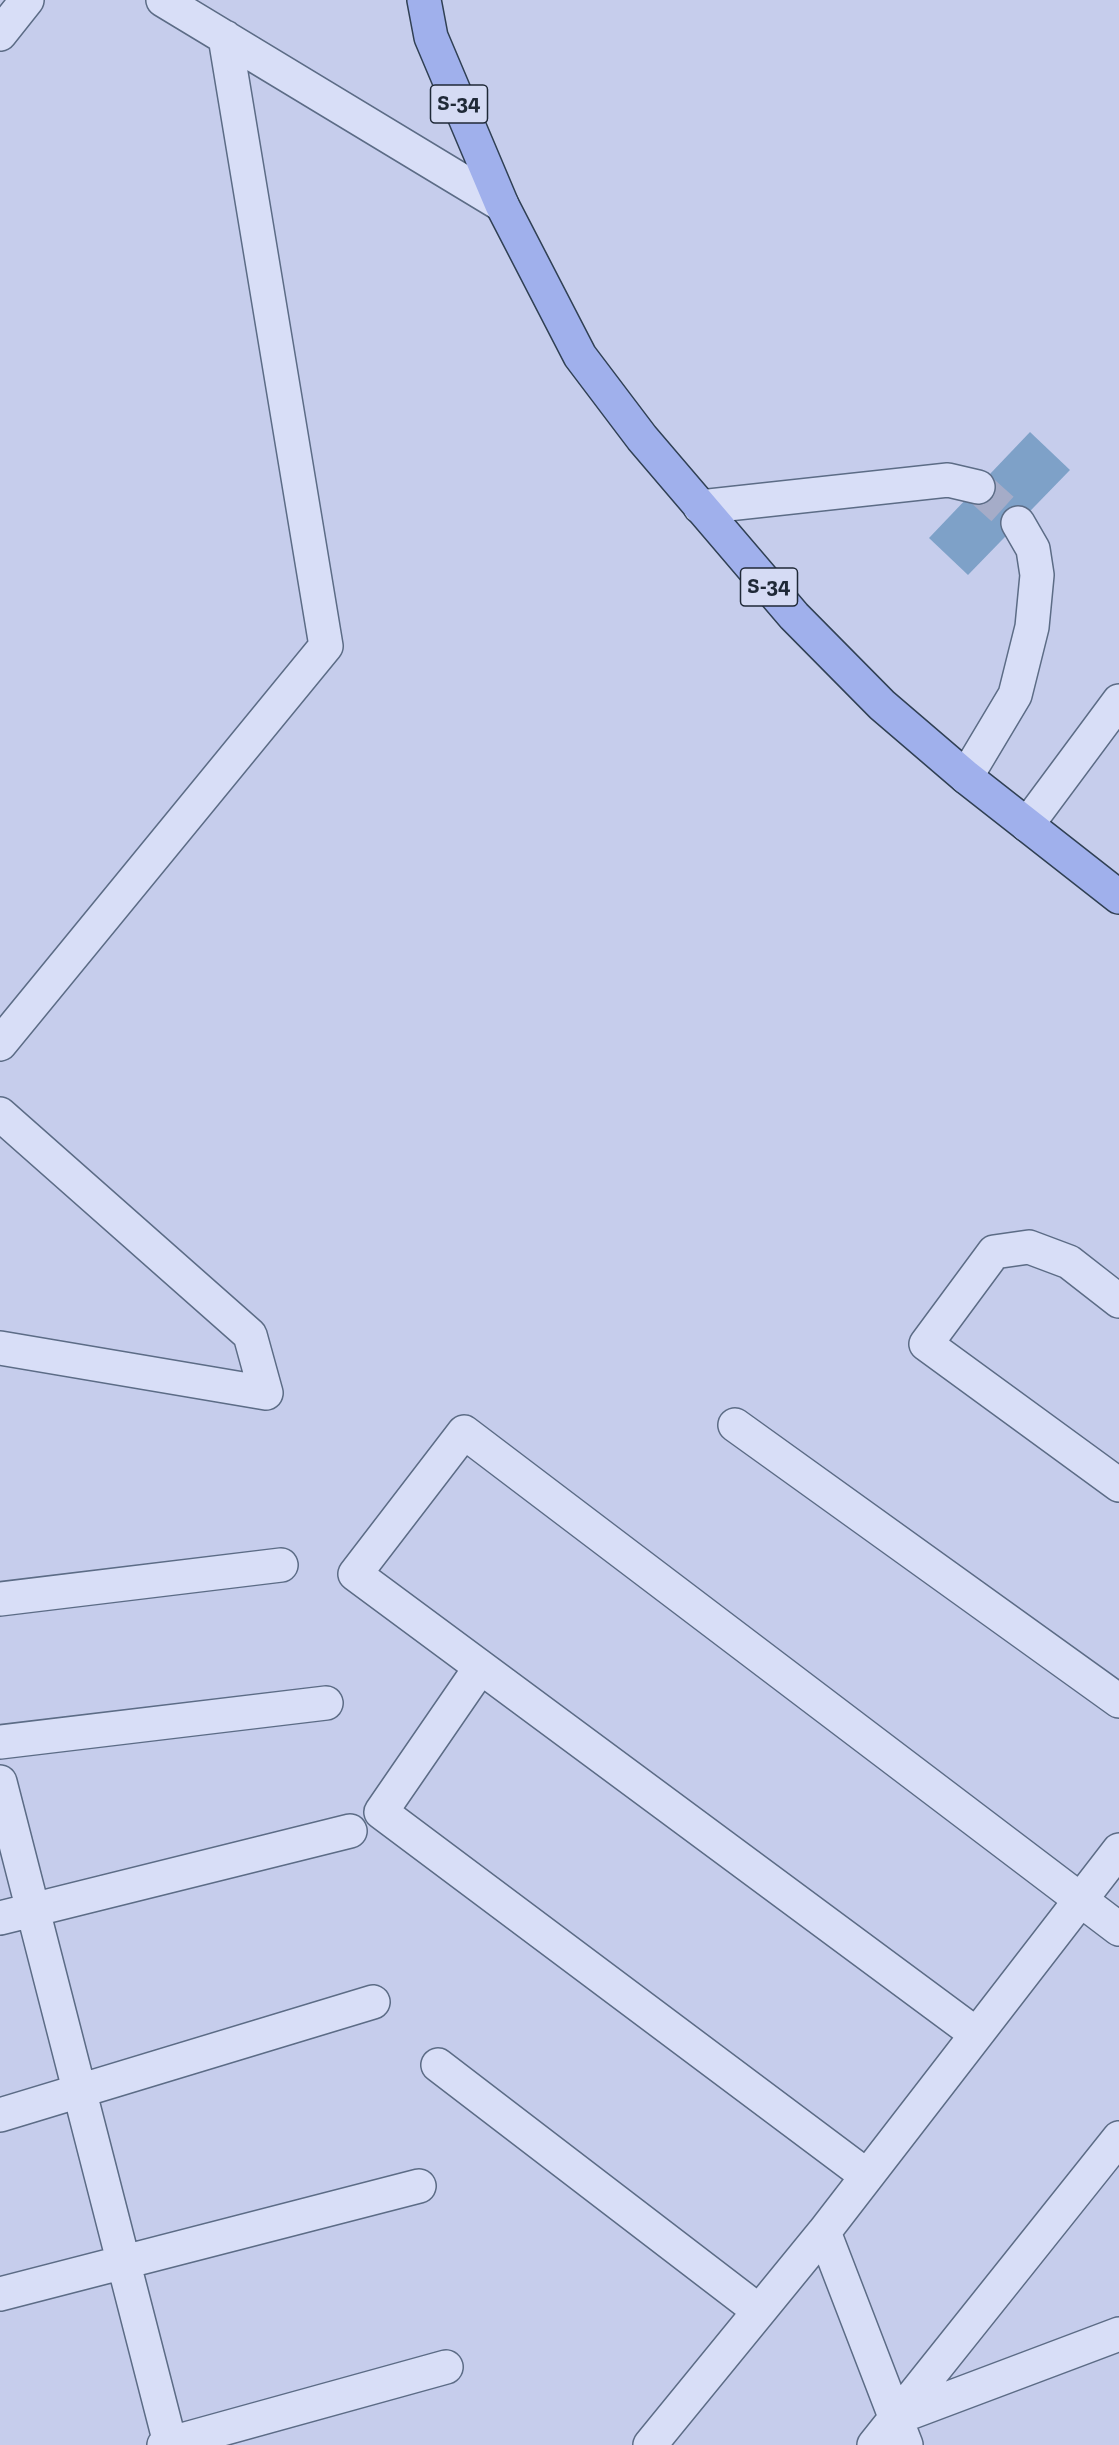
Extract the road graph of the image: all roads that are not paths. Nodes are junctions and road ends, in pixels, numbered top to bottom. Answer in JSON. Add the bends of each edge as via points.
{"nodes":[{"id":1,"x":27,"y":0,"type":"edge"},
{"id":2,"x":163,"y":0,"type":"edge"},
{"id":3,"x":424,"y":0,"type":"edge"},
{"id":4,"x":0,"y":34,"type":"edge"},
{"id":5,"x":225,"y":37,"type":"junction"},
{"id":6,"x":502,"y":205,"type":"junction"},
{"id":7,"x":978,"y":487,"type":"tunnel mouth"},
{"id":8,"x":700,"y":507,"type":"junction"},
{"id":9,"x":1018,"y":524,"type":"tunnel mouth"},
{"id":10,"x":1119,"y":701,"type":"edge"},
{"id":11,"x":966,"y":777,"type":"junction"},
{"id":12,"x":1028,"y":825,"type":"junction"},
{"id":13,"x":1119,"y":897,"type":"edge"},
{"id":14,"x":0,"y":1044,"type":"edge"},
{"id":15,"x":0,"y":1114,"type":"edge"},
{"id":16,"x":1119,"y":1301,"type":"edge"},
{"id":17,"x":0,"y":1348,"type":"edge"},
{"id":18,"x":735,"y":1425,"type":"dead end"},
{"id":19,"x":1119,"y":1485,"type":"edge"},
{"id":20,"x":281,"y":1565,"type":"dead end"},
{"id":21,"x":0,"y":1599,"type":"edge"},
{"id":22,"x":480,"y":1668,"type":"junction"},
{"id":23,"x":1119,"y":1701,"type":"edge"},
{"id":24,"x":326,"y":1703,"type":"dead end"},
{"id":25,"x":0,"y":1742,"type":"edge"},
{"id":26,"x":0,"y":1782,"type":"edge"},
{"id":27,"x":350,"y":1830,"type":"dead end"},
{"id":28,"x":1119,"y":1850,"type":"edge"},
{"id":29,"x":1081,"y":1899,"type":"junction"},
{"id":30,"x":33,"y":1910,"type":"junction"},
{"id":31,"x":0,"y":1918,"type":"edge"},
{"id":32,"x":1119,"y":1929,"type":"edge"},
{"id":33,"x":373,"y":2002,"type":"dead end"},
{"id":34,"x":976,"y":2034,"type":"junction"},
{"id":35,"x":438,"y":2065,"type":"dead end"},
{"id":36,"x":80,"y":2091,"type":"junction"},
{"id":37,"x":0,"y":2115,"type":"edge"},
{"id":38,"x":1119,"y":2138,"type":"edge"},
{"id":39,"x":867,"y":2176,"type":"junction"},
{"id":40,"x":419,"y":2187,"type":"dead end"},
{"id":41,"x":824,"y":2232,"type":"junction"},
{"id":42,"x":123,"y":2263,"type":"junction"},
{"id":43,"x":0,"y":2295,"type":"edge"},
{"id":44,"x":759,"y":2311,"type":"junction"},
{"id":45,"x":1119,"y":2334,"type":"edge"},
{"id":46,"x":446,"y":2367,"type":"dead end"},
{"id":47,"x":901,"y":2432,"type":"edge"},
{"id":48,"x":167,"y":2444,"type":"edge"},
{"id":49,"x":650,"y":2445,"type":"edge"},
{"id":50,"x":874,"y":2445,"type":"edge"}],
"edges":[{"from":1,"to":4,"type":"street"},
{"from":2,"to":5,"type":"street"},
{"from":3,"to":6,"type":"main road","number":"S-34","via":[[431,37]]},
{"from":5,"to":6,"type":"street"},
{"from":5,"to":14,"type":"street","via":[[326,646]]},
{"from":6,"to":8,"type":"main road","number":"S-34","via":[[580,356]]},
{"from":7,"to":8,"type":"street","via":[[948,480]]},
{"from":8,"to":11,"type":"main road","number":"S-34","via":[[802,625],[882,705]]},
{"from":9,"to":11,"type":"street","via":[[1034,549],[1037,575],[1032,627],[1015,695]]},
{"from":10,"to":12,"type":"street"},
{"from":11,"to":12,"type":"main road","number":"S-34"},
{"from":12,"to":13,"type":"main road","number":"S-34"},
{"from":15,"to":17,"type":"street","via":[[250,1335],[266,1393]]},
{"from":16,"to":19,"type":"street","via":[[1069,1262],[1029,1247],[994,1252],[926,1344]]},
{"from":18,"to":23,"type":"street"},
{"from":20,"to":21,"type":"street"},
{"from":22,"to":29,"type":"street","via":[[356,1574],[464,1432]]},
{"from":22,"to":34,"type":"street"},
{"from":22,"to":39,"type":"street","via":[[381,1812]]},
{"from":24,"to":25,"type":"street"},
{"from":26,"to":30,"type":"street"},
{"from":27,"to":30,"type":"street"},
{"from":28,"to":29,"type":"street"},
{"from":29,"to":32,"type":"street"},
{"from":29,"to":34,"type":"street"},
{"from":30,"to":31,"type":"street"},
{"from":30,"to":36,"type":"street"},
{"from":33,"to":36,"type":"street"},
{"from":34,"to":39,"type":"street"},
{"from":35,"to":44,"type":"street"},
{"from":36,"to":37,"type":"street"},
{"from":36,"to":42,"type":"street"},
{"from":38,"to":47,"type":"street"},
{"from":39,"to":41,"type":"street"},
{"from":40,"to":42,"type":"street"},
{"from":41,"to":44,"type":"street"},
{"from":41,"to":47,"type":"street"},
{"from":42,"to":43,"type":"street"},
{"from":42,"to":48,"type":"street"},
{"from":44,"to":49,"type":"street"},
{"from":45,"to":47,"type":"street"},
{"from":46,"to":48,"type":"street"},
{"from":47,"to":50,"type":"street"}]}
